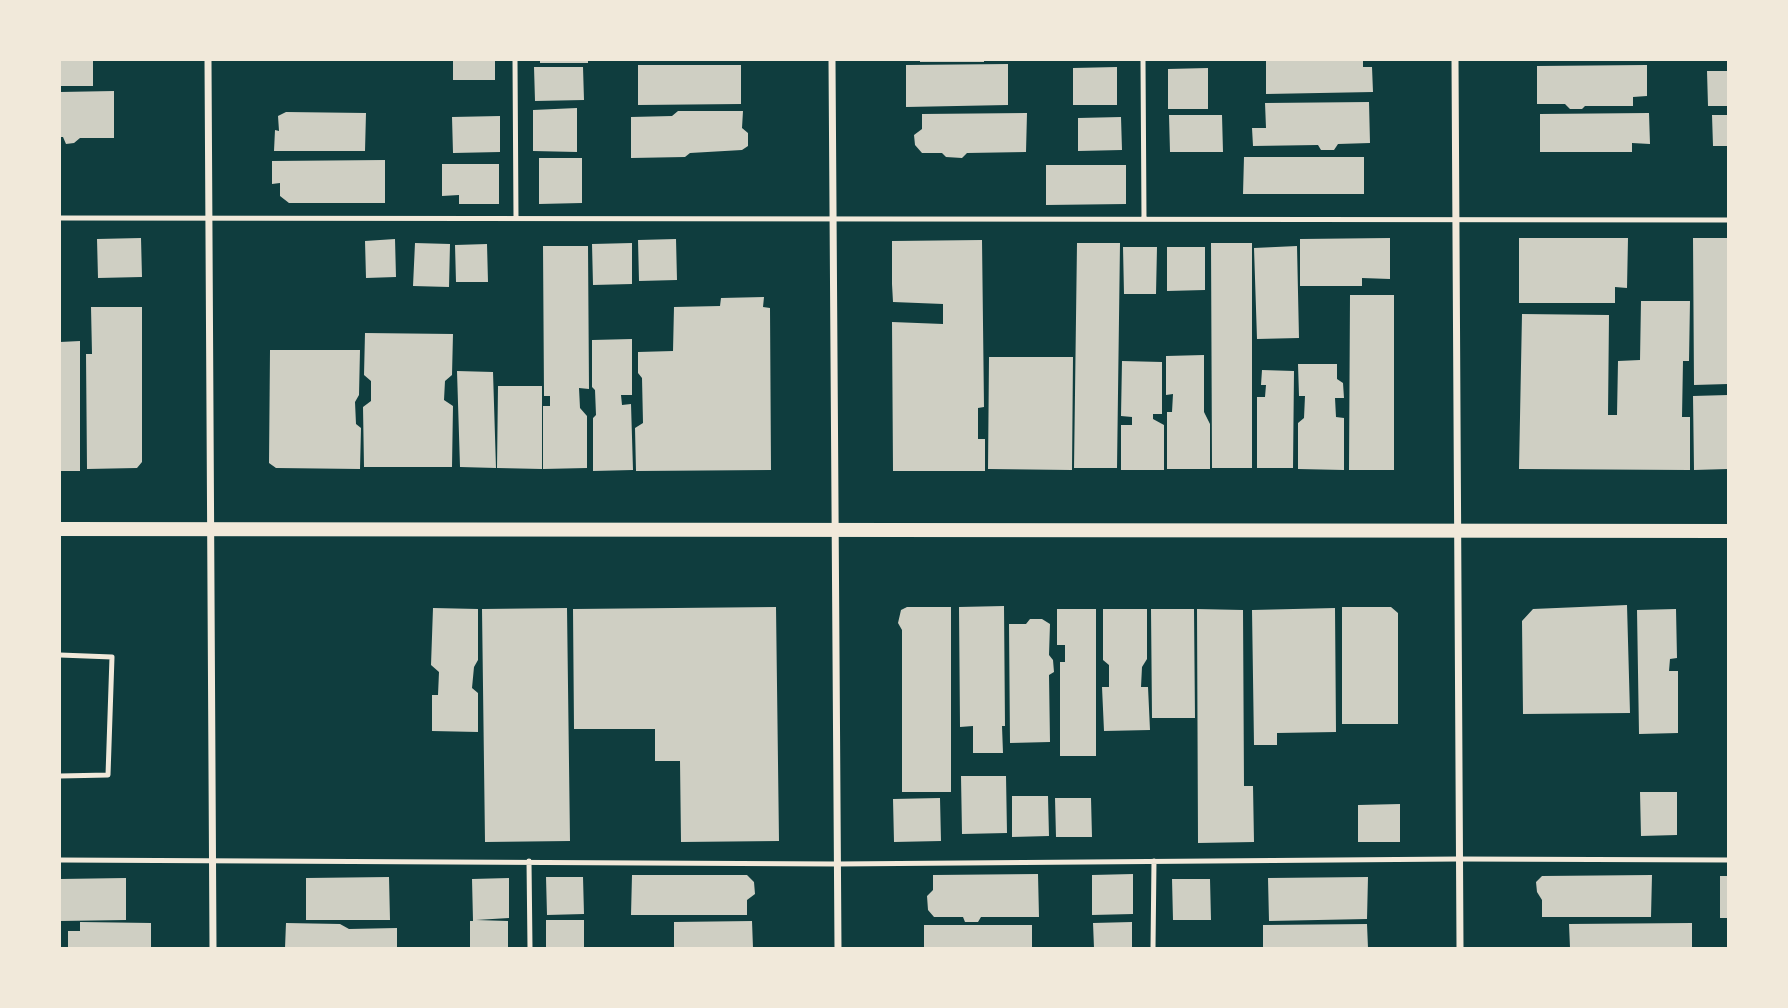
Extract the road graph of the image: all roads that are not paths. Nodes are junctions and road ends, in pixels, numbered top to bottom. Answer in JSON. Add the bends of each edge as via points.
{"nodes":[{"id":1,"x":208,"y":60,"type":"edge"},
{"id":2,"x":515,"y":60,"type":"edge"},
{"id":3,"x":832,"y":60,"type":"edge"},
{"id":4,"x":1143,"y":60,"type":"edge"},
{"id":5,"x":1455,"y":60,"type":"edge"},
{"id":6,"x":60,"y":218,"type":"edge"},
{"id":7,"x":209,"y":218,"type":"junction"},
{"id":8,"x":516,"y":218,"type":"junction"},
{"id":9,"x":833,"y":219,"type":"junction"},
{"id":10,"x":1144,"y":219,"type":"junction"},
{"id":11,"x":1456,"y":220,"type":"junction"},
{"id":12,"x":1728,"y":220,"type":"edge"},
{"id":13,"x":60,"y":529,"type":"edge"},
{"id":14,"x":211,"y":529,"type":"junction"},
{"id":15,"x":835,"y":530,"type":"junction"},
{"id":16,"x":1457,"y":530,"type":"junction"},
{"id":17,"x":1728,"y":531,"type":"edge"},
{"id":18,"x":60,"y":655,"type":"edge"},
{"id":19,"x":60,"y":776,"type":"edge"},
{"id":20,"x":1459,"y":859,"type":"junction"},
{"id":21,"x":60,"y":860,"type":"edge"},
{"id":22,"x":213,"y":860,"type":"junction"},
{"id":23,"x":1728,"y":860,"type":"edge"},
{"id":24,"x":529,"y":861,"type":"junction"},
{"id":25,"x":1154,"y":861,"type":"junction"},
{"id":26,"x":837,"y":864,"type":"junction"},
{"id":27,"x":213,"y":948,"type":"edge"},
{"id":28,"x":530,"y":948,"type":"edge"},
{"id":29,"x":838,"y":948,"type":"edge"},
{"id":30,"x":1153,"y":948,"type":"edge"},
{"id":31,"x":1460,"y":948,"type":"edge"}],
"edges":[{"from":1,"to":7,"type":"street"},
{"from":2,"to":8,"type":"lane"},
{"from":3,"to":9,"type":"street"},
{"from":4,"to":10,"type":"lane"},
{"from":5,"to":11,"type":"street"},
{"from":6,"to":7,"type":"lane"},
{"from":7,"to":8,"type":"lane"},
{"from":7,"to":14,"type":"street"},
{"from":8,"to":9,"type":"lane"},
{"from":9,"to":10,"type":"lane"},
{"from":9,"to":15,"type":"street"},
{"from":10,"to":11,"type":"lane"},
{"from":11,"to":12,"type":"lane"},
{"from":11,"to":16,"type":"street"},
{"from":13,"to":14,"type":"main road"},
{"from":14,"to":15,"type":"main road"},
{"from":14,"to":22,"type":"street"},
{"from":15,"to":16,"type":"main road"},
{"from":15,"to":26,"type":"street"},
{"from":16,"to":17,"type":"main road"},
{"from":16,"to":20,"type":"street"},
{"from":18,"to":19,"type":"lane","via":[[112,657],[108,775]]},
{"from":20,"to":23,"type":"lane"},
{"from":20,"to":25,"type":"lane"},
{"from":20,"to":31,"type":"street"},
{"from":21,"to":22,"type":"lane"},
{"from":22,"to":24,"type":"lane"},
{"from":22,"to":27,"type":"street"},
{"from":24,"to":26,"type":"lane"},
{"from":24,"to":28,"type":"lane"},
{"from":25,"to":26,"type":"lane"},
{"from":25,"to":30,"type":"lane"},
{"from":26,"to":29,"type":"street"}]}
